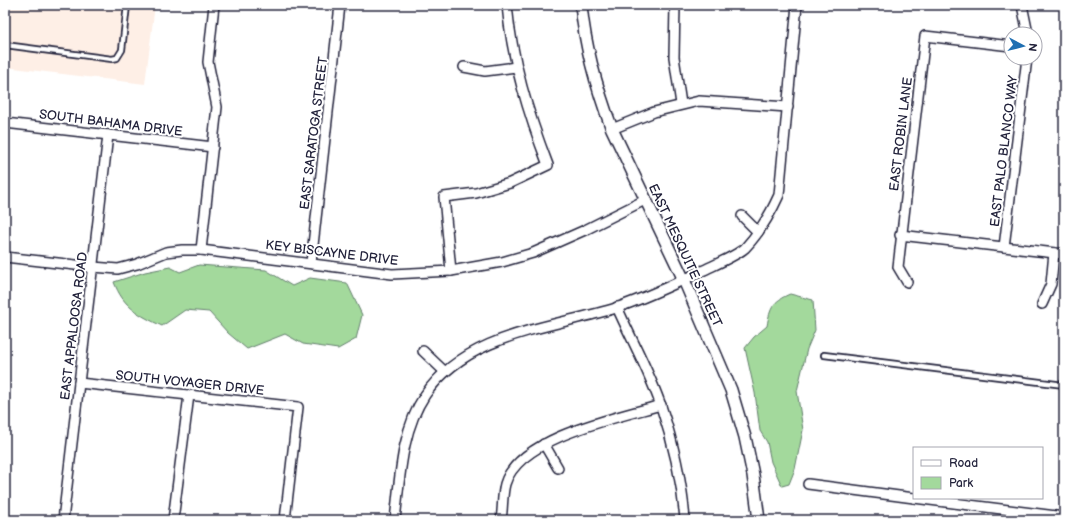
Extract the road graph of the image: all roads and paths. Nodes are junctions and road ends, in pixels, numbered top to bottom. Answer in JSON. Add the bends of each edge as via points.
{"nodes":[{"id":1,"x":127,"y":5,"type":"edge"},
{"id":2,"x":214,"y":5,"type":"edge"},
{"id":3,"x":340,"y":5,"type":"edge"},
{"id":4,"x":507,"y":5,"type":"edge"},
{"id":5,"x":581,"y":5,"type":"edge"},
{"id":6,"x":675,"y":5,"type":"edge"},
{"id":7,"x":797,"y":5,"type":"edge"},
{"id":8,"x":1022,"y":5,"type":"edge"},
{"id":9,"x":1026,"y":26,"type":"edge"},
{"id":10,"x":5,"y":45,"type":"edge"},
{"id":11,"x":1003,"y":45,"type":"edge"},
{"id":12,"x":1026,"y":66,"type":"edge"},
{"id":13,"x":464,"y":67,"type":"dead end"},
{"id":14,"x":516,"y":67,"type":"junction"},
{"id":15,"x":682,"y":104,"type":"junction"},
{"id":16,"x":788,"y":107,"type":"junction"},
{"id":17,"x":5,"y":123,"type":"edge"},
{"id":18,"x":612,"y":129,"type":"junction"},
{"id":19,"x":108,"y":135,"type":"junction"},
{"id":20,"x":213,"y":147,"type":"junction"},
{"id":21,"x":645,"y":200,"type":"junction"},
{"id":22,"x":742,"y":216,"type":"dead end"},
{"id":23,"x":758,"y":232,"type":"junction"},
{"id":24,"x":900,"y":235,"type":"junction"},
{"id":25,"x":1004,"y":247,"type":"junction"},
{"id":26,"x":200,"y":250,"type":"junction"},
{"id":27,"x":1054,"y":253,"type":"junction"},
{"id":28,"x":1064,"y":254,"type":"edge"},
{"id":29,"x":5,"y":257,"type":"edge"},
{"id":30,"x":311,"y":263,"type":"junction"},
{"id":31,"x":93,"y":267,"type":"junction"},
{"id":32,"x":451,"y":271,"type":"junction"},
{"id":33,"x":684,"y":280,"type":"junction"},
{"id":34,"x":907,"y":282,"type":"dead end"},
{"id":35,"x":1042,"y":304,"type":"dead end"},
{"id":36,"x":617,"y":307,"type":"junction"},
{"id":37,"x":423,"y":351,"type":"dead end"},
{"id":38,"x":824,"y":355,"type":"dead end"},
{"id":39,"x":445,"y":372,"type":"junction"},
{"id":40,"x":79,"y":383,"type":"junction"},
{"id":41,"x":1064,"y":385,"type":"edge"},
{"id":42,"x":189,"y":395,"type":"junction"},
{"id":43,"x":660,"y":405,"type":"junction"},
{"id":44,"x":544,"y":444,"type":"junction"},
{"id":45,"x":558,"y":468,"type":"dead end"},
{"id":46,"x":808,"y":484,"type":"dead end"},
{"id":47,"x":913,"y":498,"type":"edge"},
{"id":48,"x":922,"y":499,"type":"edge"},
{"id":49,"x":1064,"y":517,"type":"edge"},
{"id":50,"x":63,"y":520,"type":"edge"},
{"id":51,"x":173,"y":520,"type":"edge"},
{"id":52,"x":285,"y":520,"type":"edge"},
{"id":53,"x":395,"y":520,"type":"edge"},
{"id":54,"x":501,"y":520,"type":"edge"},
{"id":55,"x":685,"y":520,"type":"edge"},
{"id":56,"x":759,"y":520,"type":"edge"}],
"edges":[{"from":1,"to":10,"type":"lane","via":[[122,50],[117,58]]},
{"from":2,"to":20,"type":"street","via":[[208,62],[217,107]]},
{"from":3,"to":30,"type":"street","name":"EAST SARATOGA STREET"},
{"from":4,"to":14,"type":"street"},
{"from":5,"to":18,"type":"street","name":"EAST MESQUITE STREET","via":[[587,50]]},
{"from":6,"to":15,"type":"street","via":[[674,57]]},
{"from":7,"to":16,"type":"street"},
{"from":8,"to":9,"type":"street"},
{"from":11,"to":24,"type":"street","name":"EAST ROBIN LANE","via":[[925,36]]},
{"from":12,"to":25,"type":"street","name":"EAST PALO BLANCO WAY"},
{"from":13,"to":14,"type":"street","via":[[485,72]]},
{"from":14,"to":32,"type":"street","via":[[529,115],[548,165],[510,184],[476,193],[444,196]]},
{"from":15,"to":16,"type":"street","via":[[699,101]]},
{"from":15,"to":18,"type":"street"},
{"from":16,"to":23,"type":"street","via":[[779,195],[767,221]]},
{"from":17,"to":19,"type":"street","name":"SOUTH BAHAMA DRIVE"},
{"from":18,"to":21,"type":"street","name":"EAST MESQUITE STREET"},
{"from":19,"to":20,"type":"street","name":"SOUTH BAHAMA DRIVE"},
{"from":19,"to":31,"type":"street","name":"EAST APPALOOSA ROAD"},
{"from":20,"to":26,"type":"street"},
{"from":21,"to":32,"type":"street","name":"KEY BISCAYNE DRIVE","via":[[533,252],[502,262]]},
{"from":21,"to":33,"type":"street","name":"EAST MESQUITE STREET"},
{"from":22,"to":23,"type":"street"},
{"from":23,"to":33,"type":"street","via":[[744,249]]},
{"from":24,"to":25,"type":"street"},
{"from":24,"to":34,"type":"street","name":"EAST ROBIN LANE","via":[[898,267]]},
{"from":25,"to":27,"type":"street"},
{"from":26,"to":30,"type":"street","name":"KEY BISCAYNE DRIVE"},
{"from":26,"to":31,"type":"street","name":"KEY BISCAYNE DRIVE","via":[[166,252],[126,268]]},
{"from":27,"to":28,"type":"street"},
{"from":27,"to":35,"type":"street","via":[[1050,284]]},
{"from":29,"to":31,"type":"street","name":"KEY BISCAYNE DRIVE"},
{"from":30,"to":32,"type":"street","name":"KEY BISCAYNE DRIVE","via":[[392,274]]},
{"from":31,"to":40,"type":"street","name":"EAST APPALOOSA ROAD"},
{"from":33,"to":36,"type":"street"},
{"from":33,"to":56,"type":"street","name":"EAST MESQUITE STREET","via":[[731,390],[753,474]]},
{"from":36,"to":39,"type":"street","via":[[489,344],[457,360]]},
{"from":36,"to":43,"type":"street"},
{"from":37,"to":39,"type":"street"},
{"from":38,"to":41,"type":"lane"},
{"from":39,"to":53,"type":"street","via":[[425,394],[404,445]]},
{"from":40,"to":42,"type":"street","name":"SOUTH VOYAGER DRIVE"},
{"from":40,"to":50,"type":"street","name":"EAST APPALOOSA ROAD"},
{"from":42,"to":51,"type":"street"},
{"from":42,"to":52,"type":"street","name":"SOUTH VOYAGER DRIVE","via":[[298,407]]},
{"from":43,"to":44,"type":"street","via":[[567,432]]},
{"from":43,"to":55,"type":"street","via":[[674,453]]},
{"from":44,"to":45,"type":"street"},
{"from":44,"to":54,"type":"street","via":[[517,464],[505,483]]},
{"from":46,"to":47,"type":"street"},
{"from":48,"to":49,"type":"street"}]}
